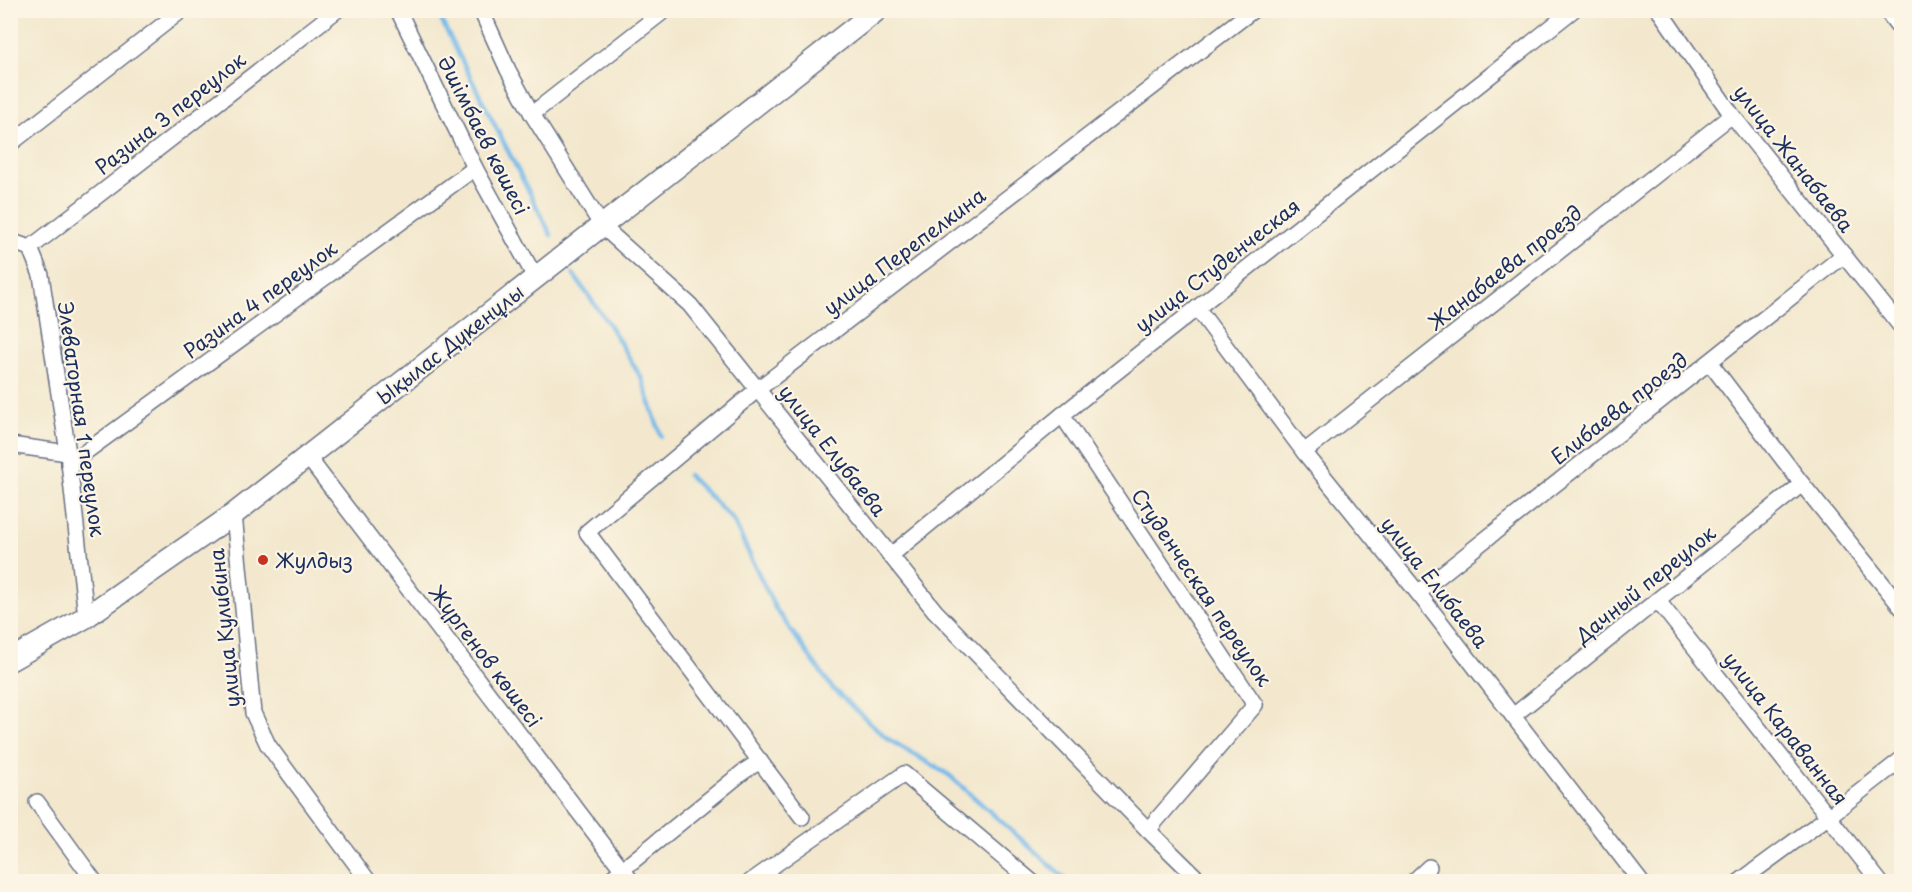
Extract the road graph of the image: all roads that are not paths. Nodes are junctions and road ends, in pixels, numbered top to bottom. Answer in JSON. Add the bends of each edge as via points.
{"nodes":[{"id":1,"x":182,"y":10,"type":"edge"},
{"id":2,"x":336,"y":10,"type":"edge"},
{"id":3,"x":398,"y":10,"type":"edge"},
{"id":4,"x":481,"y":10,"type":"edge"},
{"id":5,"x":665,"y":10,"type":"edge"},
{"id":6,"x":877,"y":10,"type":"edge"},
{"id":7,"x":1253,"y":10,"type":"edge"},
{"id":8,"x":1573,"y":10,"type":"edge"},
{"id":9,"x":1659,"y":10,"type":"edge"},
{"id":10,"x":1887,"y":10,"type":"edge"},
{"id":11,"x":1902,"y":31,"type":"edge"},
{"id":12,"x":532,"y":114,"type":"junction"},
{"id":13,"x":1732,"y":116,"type":"junction"},
{"id":14,"x":10,"y":144,"type":"edge"},
{"id":15,"x":475,"y":168,"type":"junction"},
{"id":16,"x":602,"y":226,"type":"junction"},
{"id":17,"x":10,"y":241,"type":"edge"},
{"id":18,"x":30,"y":248,"type":"junction"},
{"id":19,"x":1844,"y":255,"type":"junction"},
{"id":20,"x":535,"y":277,"type":"junction"},
{"id":21,"x":1197,"y":308,"type":"junction"},
{"id":22,"x":1902,"y":328,"type":"edge"},
{"id":23,"x":1710,"y":363,"type":"junction"},
{"id":24,"x":758,"y":389,"type":"junction"},
{"id":25,"x":1062,"y":415,"type":"junction"},
{"id":26,"x":10,"y":445,"type":"edge"},
{"id":27,"x":1304,"y":452,"type":"junction"},
{"id":28,"x":307,"y":456,"type":"junction"},
{"id":29,"x":68,"y":459,"type":"junction"},
{"id":30,"x":1802,"y":484,"type":"junction"},
{"id":31,"x":234,"y":514,"type":"junction"},
{"id":32,"x":890,"y":556,"type":"junction"},
{"id":33,"x":1418,"y":593,"type":"junction"},
{"id":34,"x":1658,"y":601,"type":"junction"},
{"id":35,"x":1902,"y":608,"type":"edge"},
{"id":36,"x":86,"y":618,"type":"junction"},
{"id":37,"x":10,"y":660,"type":"edge"},
{"id":38,"x":1513,"y":716,"type":"junction"},
{"id":39,"x":1902,"y":759,"type":"edge"},
{"id":40,"x":760,"y":760,"type":"junction"},
{"id":41,"x":37,"y":802,"type":"dead end"},
{"id":42,"x":1829,"y":816,"type":"junction"},
{"id":43,"x":802,"y":817,"type":"dead end"},
{"id":44,"x":1148,"y":830,"type":"junction"},
{"id":45,"x":1430,"y":867,"type":"dead end"},
{"id":46,"x":627,"y":876,"type":"edge"},
{"id":47,"x":95,"y":882,"type":"edge"},
{"id":48,"x":369,"y":882,"type":"edge"},
{"id":49,"x":607,"y":882,"type":"edge"},
{"id":50,"x":750,"y":882,"type":"edge"},
{"id":51,"x":1032,"y":882,"type":"edge"},
{"id":52,"x":1201,"y":882,"type":"edge"},
{"id":53,"x":1413,"y":882,"type":"edge"},
{"id":54,"x":1641,"y":882,"type":"edge"},
{"id":55,"x":1739,"y":882,"type":"edge"},
{"id":56,"x":1880,"y":882,"type":"edge"}],
"edges":[{"from":1,"to":14,"type":"street"},
{"from":2,"to":18,"type":"street","name":"Разина 3 переулок"},
{"from":3,"to":15,"type":"street","name":"Әшімбаев көшесі"},
{"from":4,"to":12,"type":"street","name":"улица Елубаева"},
{"from":5,"to":12,"type":"street"},
{"from":6,"to":16,"type":"street","name":"Ықылас Дүкенұлы"},
{"from":7,"to":24,"type":"street","name":"улица Перепелкина"},
{"from":8,"to":21,"type":"street","name":"улица Студенческая"},
{"from":9,"to":13,"type":"street","name":"улица Жанабаева"},
{"from":10,"to":11,"type":"street"},
{"from":12,"to":16,"type":"street","name":"улица Елубаева"},
{"from":13,"to":19,"type":"street","name":"улица Жанабаева"},
{"from":13,"to":27,"type":"street","name":"Жанабаева проезд"},
{"from":15,"to":20,"type":"street","name":"Әшімбаев көшесі"},
{"from":15,"to":29,"type":"street","name":"Разина 4 переулок"},
{"from":16,"to":20,"type":"street","name":"Ықылас Дүкенұлы"},
{"from":16,"to":24,"type":"street","name":"улица Елубаева","via":[[690,306]]},
{"from":17,"to":18,"type":"street"},
{"from":18,"to":29,"type":"street","name":"Элеваторная 1 переулок","via":[[41,275]]},
{"from":19,"to":22,"type":"street","name":"улица Жанабаева"},
{"from":19,"to":23,"type":"street","name":"Елибаева проезд"},
{"from":20,"to":28,"type":"street","name":"Ықылас Дүкенұлы"},
{"from":21,"to":25,"type":"street","name":"улица Студенческая"},
{"from":21,"to":27,"type":"street","name":"улица Елибаева"},
{"from":23,"to":30,"type":"street"},
{"from":23,"to":33,"type":"street","name":"Елибаева проезд"},
{"from":24,"to":32,"type":"street","name":"улица Елубаева"},
{"from":24,"to":40,"type":"street","name":"улица Перепелкина","via":[[587,532]]},
{"from":25,"to":32,"type":"street","name":"улица Студенческая"},
{"from":25,"to":44,"type":"street","name":"Студенческая переулок","via":[[1255,705]]},
{"from":26,"to":29,"type":"street"},
{"from":27,"to":33,"type":"street","name":"улица Елибаева"},
{"from":28,"to":31,"type":"street","name":"Ықылас Дүкенұлы"},
{"from":28,"to":46,"type":"street","name":"Жүргенов көшесі"},
{"from":29,"to":36,"type":"street","name":"Элеваторная 1 переулок"},
{"from":30,"to":34,"type":"street","name":"Дачный переулок"},
{"from":30,"to":35,"type":"street"},
{"from":31,"to":36,"type":"street","name":"Ықылас Дүкенұлы"},
{"from":31,"to":48,"type":"street","name":"улица Кулибина","via":[[253,713],[268,745]]},
{"from":32,"to":44,"type":"street","name":"улица Елубаева","via":[[934,611]]},
{"from":33,"to":38,"type":"street","name":"улица Елибаева"},
{"from":34,"to":38,"type":"street","name":"Дачный переулок"},
{"from":34,"to":42,"type":"street","name":"улица Караванная"},
{"from":36,"to":37,"type":"street","name":"Ықылас Дүкенұлы"},
{"from":38,"to":54,"type":"street","name":"улица Елибаева"},
{"from":39,"to":42,"type":"street"},
{"from":40,"to":43,"type":"street"},
{"from":40,"to":46,"type":"street"},
{"from":41,"to":47,"type":"street"},
{"from":42,"to":55,"type":"street"},
{"from":42,"to":56,"type":"street","name":"улица Караванная"},
{"from":44,"to":52,"type":"street","name":"улица Елубаева"},
{"from":45,"to":53,"type":"street"},
{"from":46,"to":49,"type":"street"},
{"from":50,"to":51,"type":"street","via":[[904,774]]}]}
